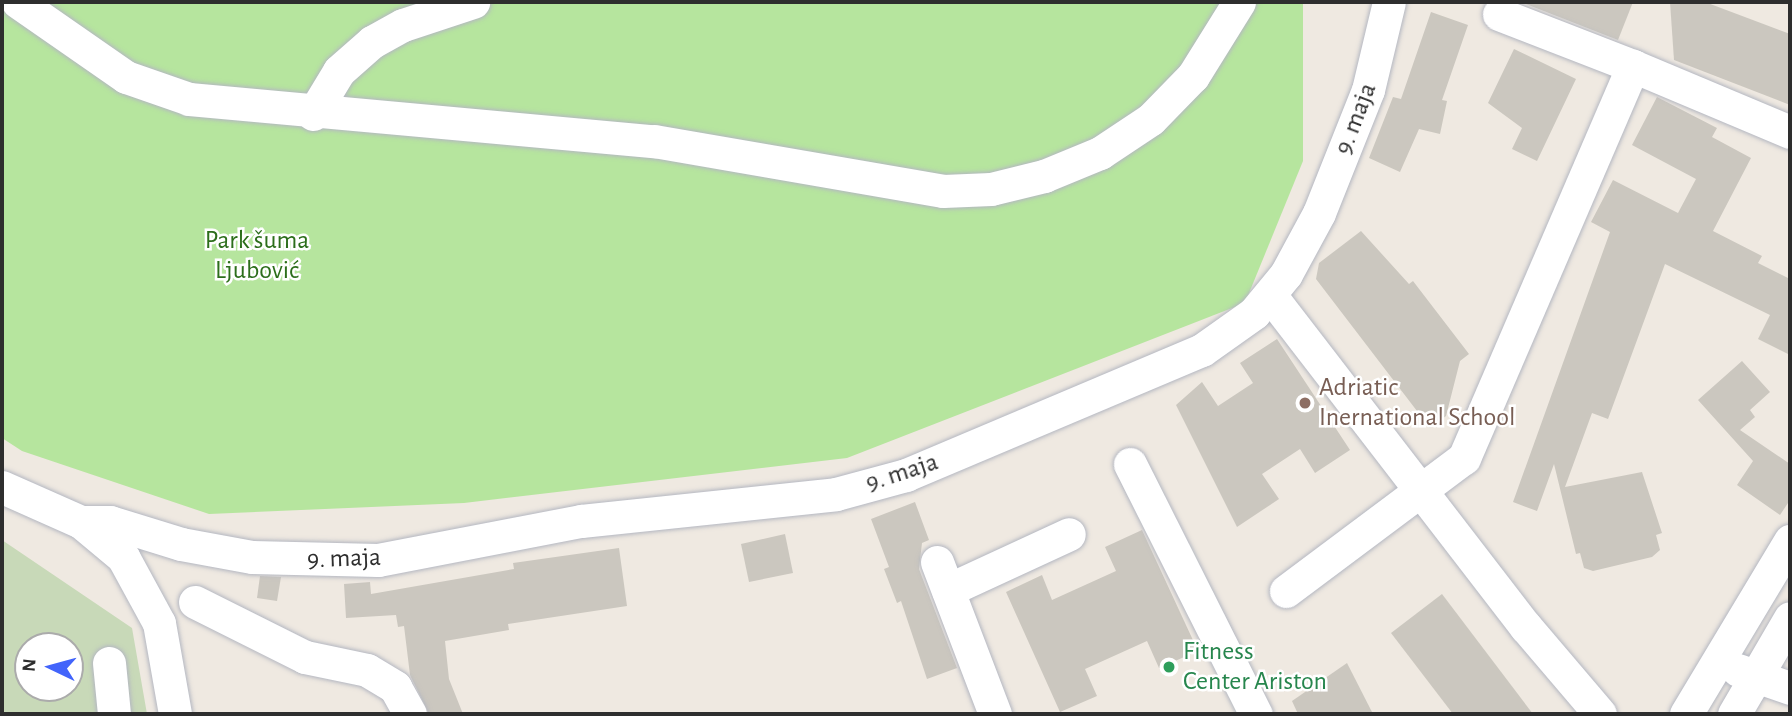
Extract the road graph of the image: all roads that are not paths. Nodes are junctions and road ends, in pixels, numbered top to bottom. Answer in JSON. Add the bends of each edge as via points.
{"nodes":[{"id":1,"x":18,"y":2,"type":"edge"},
{"id":2,"x":473,"y":2,"type":"edge"},
{"id":3,"x":1239,"y":2,"type":"edge"},
{"id":4,"x":1389,"y":2,"type":"edge"},
{"id":5,"x":1499,"y":14,"type":"dead end"},
{"id":6,"x":1633,"y":66,"type":"junction"},
{"id":7,"x":313,"y":114,"type":"junction"},
{"id":8,"x":1790,"y":132,"type":"edge"},
{"id":9,"x":1270,"y":295,"type":"junction"},
{"id":10,"x":1130,"y":464,"type":"dead end"},
{"id":11,"x":2,"y":487,"type":"edge"},
{"id":12,"x":1425,"y":490,"type":"junction"},
{"id":13,"x":81,"y":522,"type":"junction"},
{"id":14,"x":1069,"y":534,"type":"dead end"},
{"id":15,"x":1790,"y":541,"type":"edge"},
{"id":16,"x":181,"y":544,"type":"junction"},
{"id":17,"x":1286,"y":591,"type":"dead end"},
{"id":18,"x":150,"y":601,"type":"junction"},
{"id":19,"x":195,"y":602,"type":"dead end"},
{"id":20,"x":1789,"y":621,"type":"edge"},
{"id":21,"x":109,"y":663,"type":"dead end"},
{"id":22,"x":1719,"y":663,"type":"junction"},
{"id":23,"x":1757,"y":676,"type":"junction"},
{"id":24,"x":1790,"y":688,"type":"edge"},
{"id":25,"x":114,"y":714,"type":"edge"},
{"id":26,"x":176,"y":714,"type":"edge"},
{"id":27,"x":410,"y":714,"type":"edge"},
{"id":28,"x":995,"y":714,"type":"edge"},
{"id":29,"x":1256,"y":714,"type":"edge"},
{"id":30,"x":1600,"y":714,"type":"edge"},
{"id":31,"x":1686,"y":714,"type":"edge"},
{"id":32,"x":1734,"y":714,"type":"edge"}],
"edges":[{"from":1,"to":7,"type":"street","via":[[71,43],[156,89],[189,99]]},
{"from":2,"to":7,"type":"street","via":[[403,25],[372,42],[339,71]]},
{"from":3,"to":7,"type":"street","via":[[1193,76],[1151,119],[1100,153],[1044,176],[991,189],[886,185],[654,141]]},
{"from":4,"to":9,"type":"street","name":"9. maja","via":[[1375,68],[1338,167],[1304,244]]},
{"from":5,"to":6,"type":"street"},
{"from":6,"to":8,"type":"street"},
{"from":6,"to":12,"type":"street","via":[[1473,441],[1454,469]]},
{"from":9,"to":12,"type":"street"},
{"from":9,"to":16,"type":"street","name":"9. maja","via":[[1202,350],[906,475],[836,494],[581,521],[378,560],[263,558]]},
{"from":10,"to":29,"type":"street"},
{"from":11,"to":13,"type":"street"},
{"from":12,"to":17,"type":"street"},
{"from":12,"to":30,"type":"street","via":[[1526,628]]},
{"from":13,"to":16,"type":"street","name":"9. maja","via":[[110,522]]},
{"from":13,"to":18,"type":"street","via":[[123,557]]},
{"from":14,"to":28,"type":"street","via":[[942,576]]},
{"from":15,"to":22,"type":"street"},
{"from":16,"to":18,"type":"street","via":[[164,564]]},
{"from":18,"to":26,"type":"street"},
{"from":19,"to":27,"type":"street","via":[[304,657],[367,670],[395,687]]},
{"from":20,"to":23,"type":"street"},
{"from":21,"to":25,"type":"street"},
{"from":22,"to":23,"type":"street"},
{"from":22,"to":31,"type":"street"},
{"from":23,"to":24,"type":"street"},
{"from":23,"to":32,"type":"street"}]}
